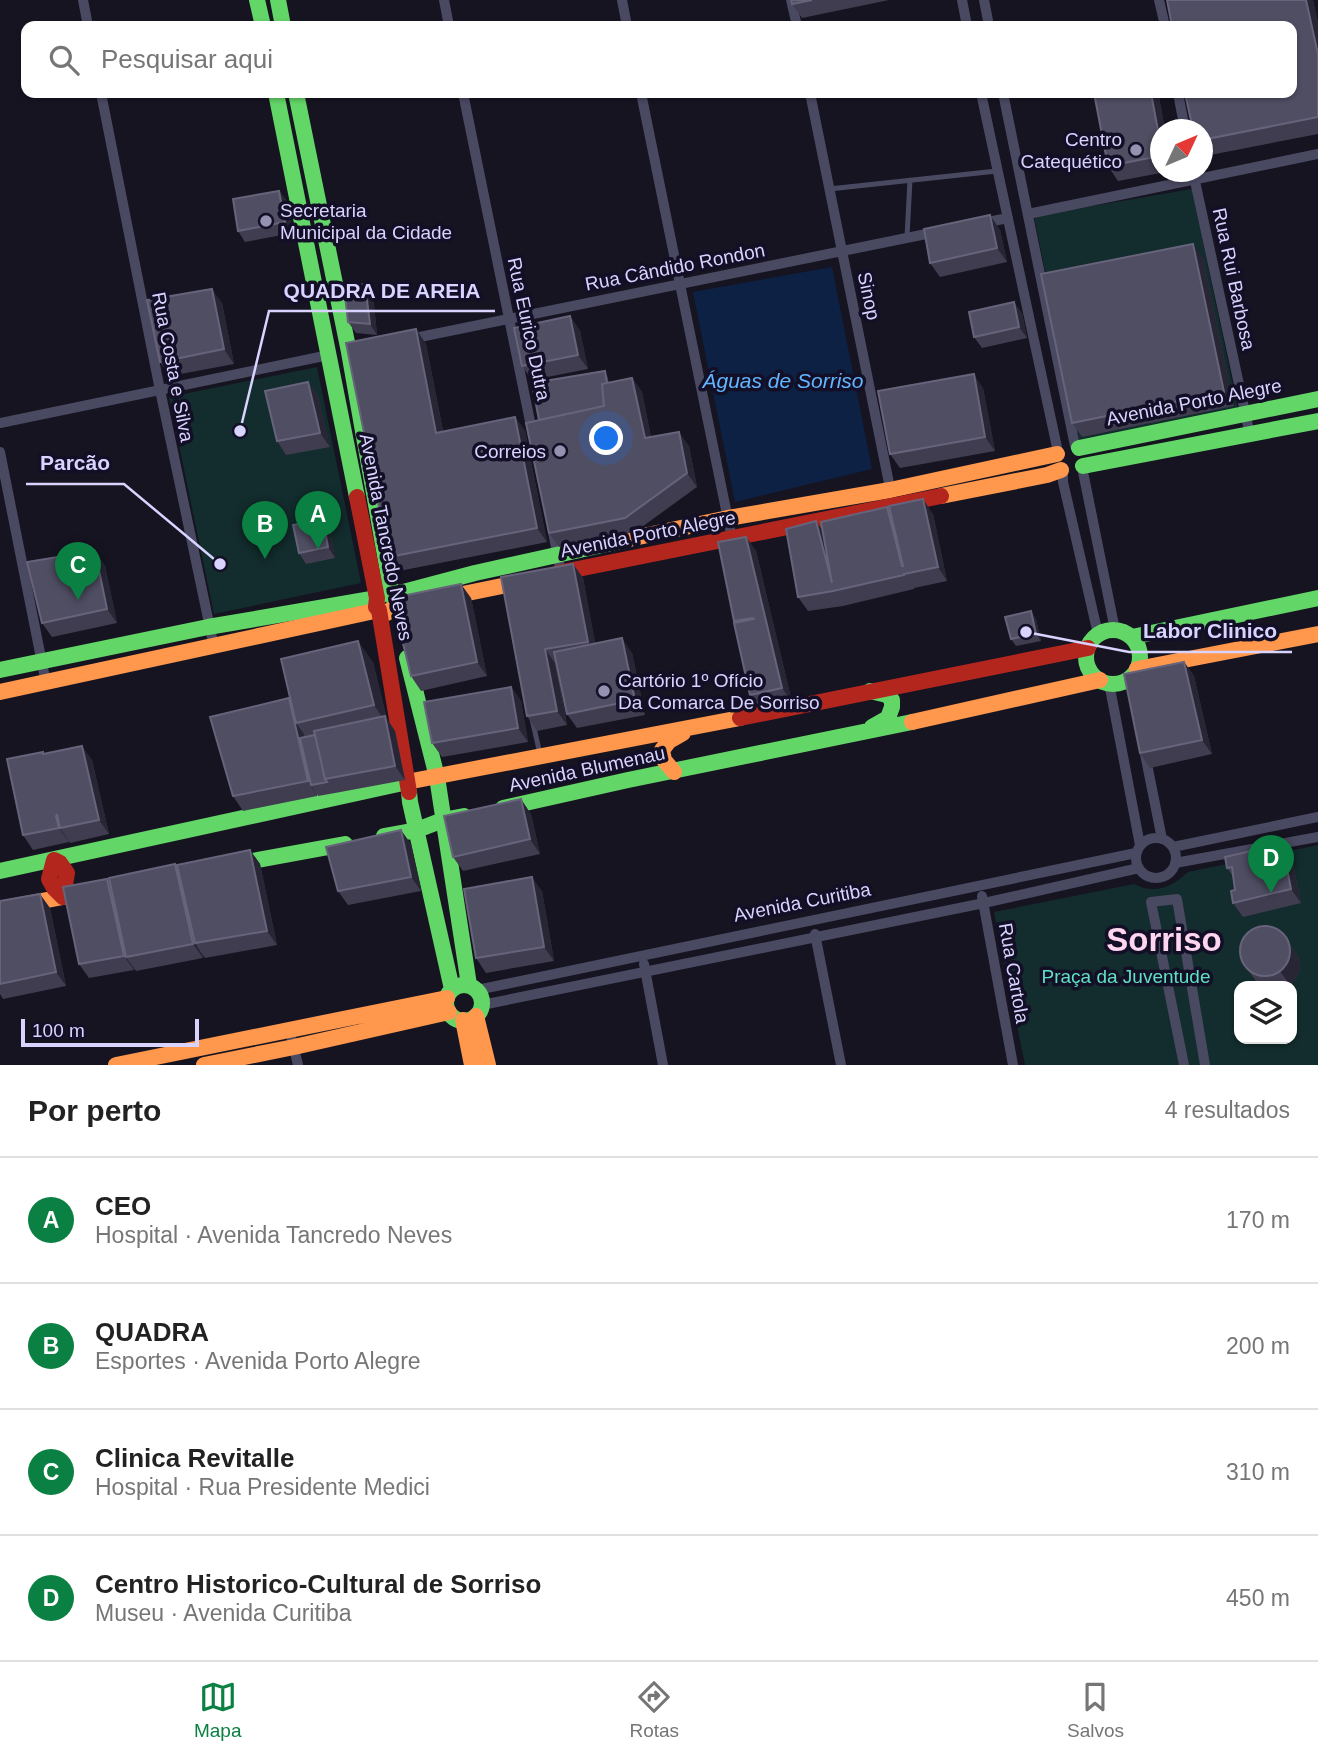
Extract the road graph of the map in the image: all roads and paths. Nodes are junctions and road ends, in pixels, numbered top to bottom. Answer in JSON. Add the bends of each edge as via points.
{"nodes":[{"id":1,"x":83,"y":0,"type":"edge"},
{"id":2,"x":257,"y":0,"type":"edge"},
{"id":3,"x":278,"y":0,"type":"edge"},
{"id":4,"x":444,"y":0,"type":"edge"},
{"id":5,"x":622,"y":0,"type":"edge"},
{"id":6,"x":792,"y":0,"type":"edge"},
{"id":7,"x":962,"y":0,"type":"edge"},
{"id":8,"x":984,"y":0,"type":"edge"},
{"id":9,"x":1159,"y":0,"type":"edge"},
{"id":10,"x":87,"y":21,"type":"edge"},
{"id":11,"x":262,"y":21,"type":"edge"},
{"id":12,"x":282,"y":21,"type":"edge"},
{"id":13,"x":448,"y":21,"type":"edge"},
{"id":14,"x":626,"y":21,"type":"edge"},
{"id":15,"x":796,"y":21,"type":"edge"},
{"id":16,"x":966,"y":21,"type":"edge"},
{"id":17,"x":988,"y":21,"type":"edge"},
{"id":18,"x":1164,"y":21,"type":"edge"},
{"id":19,"x":102,"y":98,"type":"edge"},
{"id":20,"x":277,"y":98,"type":"edge"},
{"id":21,"x":297,"y":98,"type":"edge"},
{"id":22,"x":464,"y":98,"type":"edge"},
{"id":23,"x":642,"y":98,"type":"edge"},
{"id":24,"x":811,"y":98,"type":"edge"},
{"id":25,"x":982,"y":98,"type":"edge"},
{"id":26,"x":1004,"y":98,"type":"edge"},
{"id":27,"x":1179,"y":98,"type":"edge"},
{"id":28,"x":1183,"y":119,"type":"edge"},
{"id":29,"x":1318,"y":154,"type":"edge"},
{"id":30,"x":1018,"y":167,"type":"junction"},
{"id":31,"x":998,"y":171,"type":"junction"},
{"id":32,"x":1213,"y":172,"type":"edge"},
{"id":33,"x":910,"y":180,"type":"junction"},
{"id":34,"x":1164,"y":182,"type":"edge"},
{"id":35,"x":1195,"y":182,"type":"edge"},
{"id":36,"x":829,"y":189,"type":"junction"},
{"id":37,"x":1028,"y":214,"type":"junction"},
{"id":38,"x":1008,"y":218,"type":"junction"},
{"id":39,"x":970,"y":225,"type":"edge"},
{"id":40,"x":945,"y":230,"type":"edge"},
{"id":41,"x":907,"y":238,"type":"junction"},
{"id":42,"x":842,"y":251,"type":"junction"},
{"id":43,"x":681,"y":284,"type":"junction"},
{"id":44,"x":509,"y":319,"type":"junction"},
{"id":45,"x":402,"y":341,"type":"edge"},
{"id":46,"x":329,"y":355,"type":"junction"},
{"id":47,"x":160,"y":390,"type":"junction"},
{"id":48,"x":1318,"y":399,"type":"edge"},
{"id":49,"x":1245,"y":414,"type":"junction"},
{"id":50,"x":1318,"y":421,"type":"edge"},
{"id":51,"x":0,"y":422,"type":"edge"},
{"id":52,"x":1250,"y":435,"type":"junction"},
{"id":53,"x":1077,"y":447,"type":"junction"},
{"id":54,"x":536,"y":450,"type":"edge"},
{"id":55,"x":0,"y":452,"type":"edge"},
{"id":56,"x":1060,"y":462,"type":"junction"},
{"id":57,"x":1082,"y":466,"type":"junction"},
{"id":58,"x":892,"y":498,"type":"junction"},
{"id":59,"x":549,"y":515,"type":"edge"},
{"id":60,"x":728,"y":518,"type":"junction"},
{"id":61,"x":732,"y":539,"type":"junction"},
{"id":62,"x":557,"y":554,"type":"junction"},
{"id":63,"x":475,"y":573,"type":"junction"},
{"id":64,"x":551,"y":577,"type":"junction"},
{"id":65,"x":479,"y":592,"type":"junction"},
{"id":66,"x":1318,"y":598,"type":"edge"},
{"id":67,"x":388,"y":606,"type":"junction"},
{"id":68,"x":208,"y":627,"type":"junction"},
{"id":69,"x":1115,"y":630,"type":"junction"},
{"id":70,"x":1098,"y":634,"type":"junction"},
{"id":71,"x":1318,"y":634,"type":"edge"},
{"id":72,"x":1132,"y":637,"type":"junction"},
{"id":73,"x":404,"y":646,"type":"edge"},
{"id":74,"x":214,"y":647,"type":"junction"},
{"id":75,"x":1088,"y":648,"type":"junction"},
{"id":76,"x":43,"y":662,"type":"junction"},
{"id":77,"x":0,"y":670,"type":"edge"},
{"id":78,"x":1133,"y":679,"type":"junction"},
{"id":79,"x":1104,"y":682,"type":"junction"},
{"id":80,"x":46,"y":683,"type":"junction"},
{"id":81,"x":870,"y":691,"type":"junction"},
{"id":82,"x":0,"y":692,"type":"edge"},
{"id":83,"x":529,"y":708,"type":"edge"},
{"id":84,"x":694,"y":727,"type":"junction"},
{"id":85,"x":861,"y":734,"type":"junction"},
{"id":86,"x":1142,"y":742,"type":"edge"},
{"id":87,"x":540,"y":757,"type":"junction"},
{"id":88,"x":674,"y":772,"type":"junction"},
{"id":89,"x":437,"y":777,"type":"junction"},
{"id":90,"x":410,"y":782,"type":"junction"},
{"id":91,"x":1318,"y":817,"type":"edge"},
{"id":92,"x":443,"y":820,"type":"junction"},
{"id":93,"x":417,"y":830,"type":"junction"},
{"id":94,"x":1318,"y":837,"type":"edge"},
{"id":95,"x":1162,"y":839,"type":"junction"},
{"id":96,"x":1173,"y":847,"type":"junction"},
{"id":97,"x":1138,"y":849,"type":"junction"},
{"id":98,"x":54,"y":860,"type":"junction"},
{"id":99,"x":1175,"y":863,"type":"junction"},
{"id":100,"x":226,"y":866,"type":"edge"},
{"id":101,"x":1139,"y":868,"type":"junction"},
{"id":102,"x":0,"y":871,"type":"edge"},
{"id":103,"x":980,"y":887,"type":"junction"},
{"id":104,"x":103,"y":889,"type":"edge"},
{"id":105,"x":63,"y":897,"type":"junction"},
{"id":106,"x":984,"y":903,"type":"junction"},
{"id":107,"x":0,"y":909,"type":"edge"},
{"id":108,"x":813,"y":922,"type":"junction"},
{"id":109,"x":816,"y":938,"type":"junction"},
{"id":110,"x":643,"y":954,"type":"junction"},
{"id":111,"x":646,"y":971,"type":"junction"},
{"id":112,"x":464,"y":1002,"type":"junction"},
{"id":113,"x":292,"y":1039,"type":"junction"},
{"id":114,"x":122,"y":1064,"type":"edge"},
{"id":115,"x":204,"y":1065,"type":"edge"},
{"id":116,"x":298,"y":1065,"type":"edge"},
{"id":117,"x":472,"y":1065,"type":"edge"},
{"id":118,"x":488,"y":1065,"type":"edge"},
{"id":119,"x":663,"y":1065,"type":"edge"},
{"id":120,"x":841,"y":1065,"type":"edge"},
{"id":121,"x":1013,"y":1065,"type":"edge"},
{"id":122,"x":1184,"y":1065,"type":"edge"},
{"id":123,"x":1205,"y":1065,"type":"edge"}],
"edges":[{"from":1,"to":10,"type":"street"},
{"from":2,"to":11,"type":"street"},
{"from":3,"to":12,"type":"street"},
{"from":4,"to":13,"type":"street"},
{"from":5,"to":14,"type":"street"},
{"from":6,"to":15,"type":"street"},
{"from":7,"to":16,"type":"street"},
{"from":8,"to":17,"type":"street"},
{"from":9,"to":18,"type":"street"},
{"from":19,"to":47,"type":"street","name":"Rua Costa e Silva"},
{"from":20,"to":46,"type":"street","name":"Avenida Tancredo Neves"},
{"from":21,"to":67,"type":"street","name":"Avenida Tancredo Neves","via":[[355,350]]},
{"from":22,"to":44,"type":"street","name":"Rua Eurico Dutra"},
{"from":23,"to":43,"type":"street"},
{"from":24,"to":36,"type":"street","name":"Sinop"},
{"from":25,"to":31,"type":"street"},
{"from":26,"to":30,"type":"street"},
{"from":27,"to":28,"type":"street"},
{"from":29,"to":32,"type":"street"},
{"from":30,"to":31,"type":"street"},
{"from":30,"to":37,"type":"street"},
{"from":31,"to":33,"type":"lane"},
{"from":31,"to":38,"type":"street"},
{"from":33,"to":36,"type":"lane"},
{"from":33,"to":41,"type":"lane"},
{"from":34,"to":37,"type":"street"},
{"from":35,"to":49,"type":"street","name":"Rua Rui Barbosa"},
{"from":36,"to":42,"type":"street","name":"Sinop"},
{"from":37,"to":53,"type":"street"},
{"from":38,"to":39,"type":"street"},
{"from":38,"to":56,"type":"street"},
{"from":40,"to":41,"type":"street","name":"Rua Cândido Rondon"},
{"from":41,"to":42,"type":"street","name":"Rua Cândido Rondon"},
{"from":42,"to":43,"type":"street","name":"Rua Cândido Rondon"},
{"from":42,"to":58,"type":"street","name":"Sinop"},
{"from":43,"to":44,"type":"street","name":"Rua Cândido Rondon"},
{"from":43,"to":60,"type":"street"},
{"from":44,"to":45,"type":"street","name":"Rua Cândido Rondon"},
{"from":44,"to":54,"type":"street","name":"Rua Eurico Dutra"},
{"from":46,"to":47,"type":"street"},
{"from":46,"to":67,"type":"street","name":"Avenida Tancredo Neves"},
{"from":47,"to":51,"type":"street"},
{"from":47,"to":68,"type":"street","name":"Rua Costa e Silva"},
{"from":48,"to":49,"type":"street","name":"Avenida Porto Alegre"},
{"from":49,"to":52,"type":"street","name":"Rua Rui Barbosa"},
{"from":49,"to":53,"type":"street","name":"Avenida Porto Alegre"},
{"from":50,"to":52,"type":"street"},
{"from":52,"to":57,"type":"street"},
{"from":53,"to":56,"type":"street","via":[[1063,446]]},
{"from":53,"to":57,"type":"street","via":[[1084,455]]},
{"from":55,"to":76,"type":"street"},
{"from":56,"to":57,"type":"street","via":[[1071,473]]},
{"from":56,"to":58,"type":"street","name":"Avenida Porto Alegre","via":[[1047,474]]},
{"from":56,"to":70,"type":"street"},
{"from":57,"to":69,"type":"street"},
{"from":58,"to":60,"type":"street","name":"Avenida Porto Alegre"},
{"from":58,"to":61,"type":"street","name":"Avenida Porto Alegre"},
{"from":59,"to":62,"type":"street"},
{"from":60,"to":61,"type":"street"},
{"from":60,"to":62,"type":"street","name":"Avenida Porto Alegre"},
{"from":61,"to":64,"type":"street","name":"Avenida Porto Alegre"},
{"from":62,"to":63,"type":"street","name":"Avenida Porto Alegre"},
{"from":62,"to":64,"type":"street"},
{"from":63,"to":65,"type":"street"},
{"from":63,"to":67,"type":"street","name":"Avenida Porto Alegre"},
{"from":64,"to":65,"type":"street","name":"Avenida Porto Alegre"},
{"from":65,"to":67,"type":"street","name":"Avenida Porto Alegre"},
{"from":66,"to":72,"type":"street"},
{"from":67,"to":68,"type":"street","name":"Avenida Porto Alegre"},
{"from":67,"to":74,"type":"street","name":"Avenida Porto Alegre"},
{"from":67,"to":90,"type":"street","name":"Avenida Tancredo Neves"},
{"from":68,"to":74,"type":"street","name":"Rua Costa e Silva"},
{"from":68,"to":76,"type":"street","name":"Avenida Porto Alegre"},
{"from":69,"to":70,"type":"street"},
{"from":69,"to":72,"type":"street"},
{"from":70,"to":75,"type":"street"},
{"from":71,"to":78,"type":"street"},
{"from":72,"to":78,"type":"street","via":[[1140,653]]},
{"from":73,"to":89,"type":"street","name":"Avenida Tancredo Neves"},
{"from":74,"to":80,"type":"street","name":"Avenida Porto Alegre"},
{"from":75,"to":79,"type":"street","via":[[1088,666]]},
{"from":75,"to":81,"type":"street","name":"Avenida Blumenau"},
{"from":76,"to":77,"type":"street","name":"Avenida Porto Alegre"},
{"from":76,"to":80,"type":"street"},
{"from":78,"to":79,"type":"street"},
{"from":79,"to":85,"type":"street","name":"Avenida Blumenau"},
{"from":79,"to":97,"type":"street"},
{"from":80,"to":82,"type":"street","name":"Avenida Porto Alegre"},
{"from":81,"to":84,"type":"street","name":"Avenida Blumenau"},
{"from":81,"to":85,"type":"street","via":[[887,695],[892,707],[888,718]]},
{"from":83,"to":87,"type":"lane"},
{"from":84,"to":87,"type":"street","name":"Avenida Blumenau"},
{"from":84,"to":88,"type":"street","via":[[663,746],[663,761]]},
{"from":85,"to":88,"type":"street","name":"Avenida Blumenau"},
{"from":86,"to":95,"type":"street"},
{"from":87,"to":89,"type":"street","name":"Avenida Blumenau"},
{"from":88,"to":92,"type":"street","name":"Avenida Blumenau"},
{"from":89,"to":90,"type":"street","name":"Avenida Blumenau"},
{"from":89,"to":92,"type":"street","name":"Avenida Tancredo Neves"},
{"from":90,"to":93,"type":"street","name":"Avenida Tancredo Neves"},
{"from":90,"to":98,"type":"street","name":"Avenida Blumenau"},
{"from":91,"to":96,"type":"street"},
{"from":92,"to":93,"type":"street","name":"Avenida Blumenau"},
{"from":92,"to":112,"type":"street","name":"Avenida Tancredo Neves"},
{"from":93,"to":100,"type":"street","name":"Avenida Blumenau"},
{"from":93,"to":112,"type":"street","name":"Avenida Tancredo Neves"},
{"from":94,"to":99,"type":"street"},
{"from":95,"to":96,"type":"street"},
{"from":95,"to":97,"type":"street","via":[[1147,839]]},
{"from":96,"to":99,"type":"street"},
{"from":97,"to":101,"type":"street"},
{"from":97,"to":103,"type":"street","name":"Avenida Curitiba"},
{"from":98,"to":102,"type":"street","name":"Avenida Blumenau"},
{"from":98,"to":105,"type":"street","via":[[49,879]]},
{"from":99,"to":101,"type":"street","via":[[1172,870],[1154,878]]},
{"from":101,"to":106,"type":"street","name":"Avenida Curitiba"},
{"from":103,"to":106,"type":"street","name":"Rua Cartola"},
{"from":103,"to":108,"type":"street","name":"Avenida Curitiba"},
{"from":104,"to":105,"type":"street"},
{"from":105,"to":107,"type":"street"},
{"from":106,"to":109,"type":"street","name":"Avenida Curitiba"},
{"from":106,"to":121,"type":"street","name":"Rua Cartola"},
{"from":108,"to":109,"type":"street"},
{"from":108,"to":110,"type":"street","name":"Avenida Curitiba"},
{"from":109,"to":111,"type":"street","name":"Avenida Curitiba"},
{"from":109,"to":120,"type":"street"},
{"from":110,"to":111,"type":"street"},
{"from":110,"to":112,"type":"street","name":"Avenida Curitiba"},
{"from":111,"to":112,"type":"street","name":"Avenida Curitiba"},
{"from":111,"to":119,"type":"street"},
{"from":112,"to":113,"type":"street","name":"Avenida Curitiba"},
{"from":112,"to":117,"type":"street","name":"Avenida Tancredo Neves"},
{"from":112,"to":118,"type":"street","name":"Avenida Tancredo Neves"},
{"from":113,"to":114,"type":"street","name":"Avenida Curitiba"},
{"from":113,"to":115,"type":"street","name":"Avenida Curitiba"},
{"from":113,"to":116,"type":"street"},
{"from":122,"to":123,"type":"street","via":[[1151,902],[1177,899]]}]}
